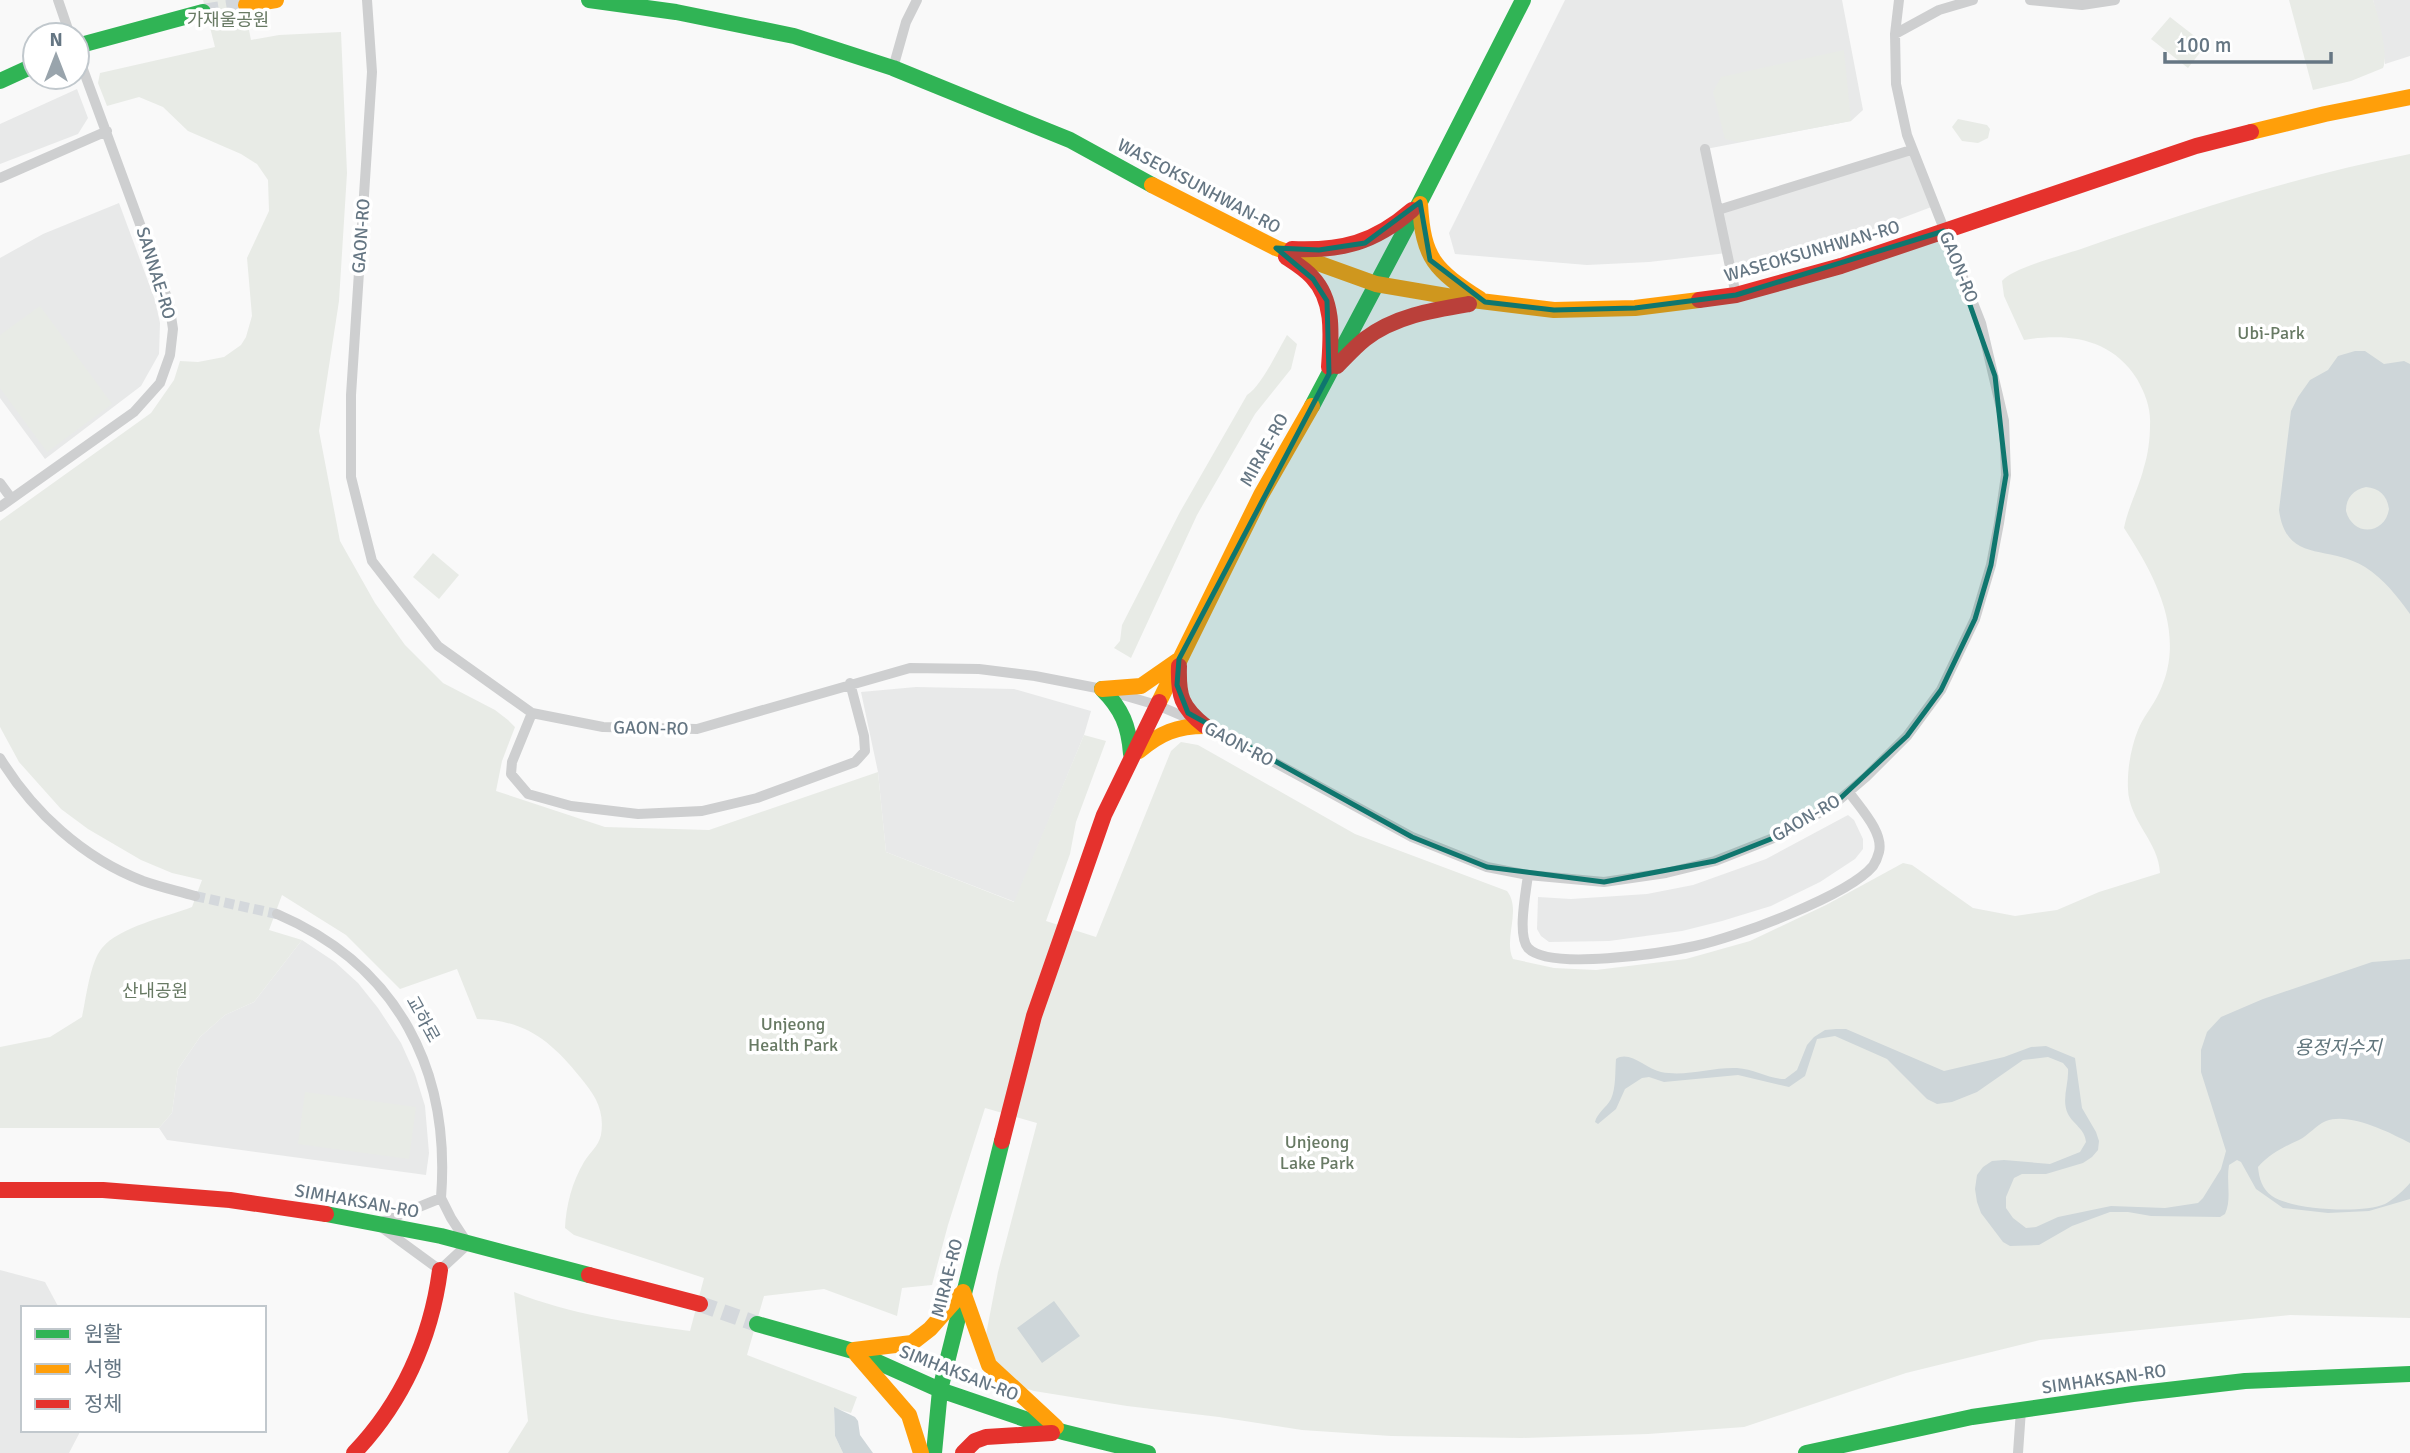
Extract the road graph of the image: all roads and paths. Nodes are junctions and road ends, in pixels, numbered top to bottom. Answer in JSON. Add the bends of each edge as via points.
{"nodes":[{"id":1,"x":58,"y":0,"type":"edge"},
{"id":2,"x":276,"y":0,"type":"edge"},
{"id":3,"x":367,"y":0,"type":"edge"},
{"id":4,"x":589,"y":0,"type":"edge"},
{"id":5,"x":917,"y":0,"type":"edge"},
{"id":6,"x":1523,"y":0,"type":"edge"},
{"id":7,"x":1899,"y":0,"type":"edge"},
{"id":8,"x":1972,"y":0,"type":"edge"},
{"id":9,"x":2030,"y":0,"type":"edge"},
{"id":10,"x":2115,"y":0,"type":"edge"},
{"id":11,"x":246,"y":5,"type":"dead end"},
{"id":12,"x":1951,"y":5,"type":"junction"},
{"id":13,"x":202,"y":12,"type":"tunnel mouth"},
{"id":14,"x":1962,"y":13,"type":"dead end"},
{"id":15,"x":65,"y":21,"type":"edge"},
{"id":16,"x":1895,"y":34,"type":"junction"},
{"id":17,"x":91,"y":42,"type":"edge"},
{"id":18,"x":893,"y":68,"type":"junction"},
{"id":19,"x":21,"y":71,"type":"edge"},
{"id":20,"x":0,"y":81,"type":"edge"},
{"id":21,"x":91,"y":89,"type":"edge"},
{"id":22,"x":2410,"y":97,"type":"edge"},
{"id":23,"x":107,"y":131,"type":"junction"},
{"id":24,"x":1705,"y":149,"type":"dead end"},
{"id":25,"x":1911,"y":150,"type":"junction"},
{"id":26,"x":0,"y":178,"type":"edge"},
{"id":27,"x":1420,"y":202,"type":"junction"},
{"id":28,"x":1718,"y":210,"type":"junction"},
{"id":29,"x":1944,"y":231,"type":"junction"},
{"id":30,"x":1276,"y":248,"type":"junction"},
{"id":31,"x":1376,"y":284,"type":"junction"},
{"id":32,"x":1736,"y":295,"type":"junction"},
{"id":33,"x":1485,"y":302,"type":"junction"},
{"id":34,"x":1329,"y":374,"type":"junction"},
{"id":35,"x":0,"y":483,"type":"edge"},
{"id":36,"x":11,"y":498,"type":"junction"},
{"id":37,"x":0,"y":507,"type":"edge"},
{"id":38,"x":1179,"y":659,"type":"junction"},
{"id":39,"x":850,"y":684,"type":"junction"},
{"id":40,"x":1102,"y":689,"type":"junction"},
{"id":41,"x":1157,"y":705,"type":"junction"},
{"id":42,"x":532,"y":713,"type":"junction"},
{"id":43,"x":1205,"y":726,"type":"junction"},
{"id":44,"x":0,"y":758,"type":"edge"},
{"id":45,"x":1131,"y":758,"type":"junction"},
{"id":46,"x":1849,"y":792,"type":"junction"},
{"id":47,"x":1528,"y":875,"type":"junction"},
{"id":48,"x":195,"y":896,"type":"tunnel mouth"},
{"id":49,"x":277,"y":915,"type":"tunnel mouth"},
{"id":50,"x":0,"y":1190,"type":"edge"},
{"id":51,"x":442,"y":1198,"type":"junction"},
{"id":52,"x":377,"y":1224,"type":"junction"},
{"id":53,"x":468,"y":1244,"type":"junction"},
{"id":54,"x":440,"y":1270,"type":"junction"},
{"id":55,"x":963,"y":1292,"type":"junction"},
{"id":56,"x":700,"y":1304,"type":"tunnel mouth"},
{"id":57,"x":757,"y":1324,"type":"tunnel mouth"},
{"id":58,"x":853,"y":1351,"type":"junction"},
{"id":59,"x":2410,"y":1374,"type":"edge"},
{"id":60,"x":940,"y":1390,"type":"junction"},
{"id":61,"x":2021,"y":1410,"type":"junction"},
{"id":62,"x":1063,"y":1432,"type":"junction"},
{"id":63,"x":354,"y":1453,"type":"edge"},
{"id":64,"x":921,"y":1453,"type":"edge"},
{"id":65,"x":933,"y":1453,"type":"edge"},
{"id":66,"x":963,"y":1453,"type":"edge"},
{"id":67,"x":1148,"y":1453,"type":"edge"},
{"id":68,"x":1806,"y":1453,"type":"edge"},
{"id":69,"x":2018,"y":1453,"type":"edge"}],
"edges":[{"from":1,"to":15,"type":"street"},
{"from":2,"to":11,"type":"street"},
{"from":3,"to":42,"type":"street","name":"GAON-RO","via":[[372,72],[351,395],[351,477],[372,561],[438,646]]},
{"from":4,"to":18,"type":"street","name":"WASEOKSUNHWAN-RO","via":[[794,36]]},
{"from":5,"to":18,"type":"street"},
{"from":6,"to":27,"type":"street","name":"MIRAE-RO"},
{"from":7,"to":16,"type":"street","name":"GAON-RO"},
{"from":8,"to":12,"type":"street"},
{"from":9,"to":10,"type":"street","via":[[2082,5]]},
{"from":12,"to":14,"type":"street"},
{"from":12,"to":16,"type":"street"},
{"from":13,"to":17,"type":"street"},
{"from":16,"to":25,"type":"street","name":"GAON-RO","via":[[1896,85]]},
{"from":18,"to":30,"type":"street","name":"WASEOKSUNHWAN-RO","via":[[1070,140]]},
{"from":19,"to":20,"type":"street"},
{"from":21,"to":23,"type":"street","name":"SANNAE-RO"},
{"from":22,"to":29,"type":"street","name":"WASEOKSUNHWAN-RO","via":[[2196,146]]},
{"from":23,"to":26,"type":"street"},
{"from":23,"to":36,"type":"street","name":"SANNAE-RO","via":[[169,303],[170,355],[160,383],[134,412]]},
{"from":24,"to":28,"type":"street"},
{"from":25,"to":28,"type":"street"},
{"from":25,"to":29,"type":"street","name":"GAON-RO"},
{"from":27,"to":30,"type":"street","via":[[1365,243],[1319,250]]},
{"from":27,"to":31,"type":"street","name":"MIRAE-RO"},
{"from":27,"to":33,"type":"street","via":[[1421,231],[1430,260],[1448,279]]},
{"from":28,"to":32,"type":"street"},
{"from":29,"to":32,"type":"street","name":"WASEOKSUNHWAN-RO"},
{"from":29,"to":46,"type":"street","name":"GAON-RO","via":[[1981,323],[2004,421],[2006,475],[1999,523],[1975,619],[1941,690],[1907,736]]},
{"from":30,"to":31,"type":"street","name":"WASEOKSUNHWAN-RO"},
{"from":30,"to":34,"type":"street","via":[[1313,279],[1327,301]]},
{"from":31,"to":33,"type":"street","name":"WASEOKSUNHWAN-RO"},
{"from":31,"to":34,"type":"street","name":"MIRAE-RO"},
{"from":32,"to":33,"type":"street","name":"WASEOKSUNHWAN-RO","via":[[1635,308],[1554,310]]},
{"from":33,"to":34,"type":"street","via":[[1396,321],[1369,337]]},
{"from":34,"to":38,"type":"street","name":"MIRAE-RO","via":[[1261,495]]},
{"from":35,"to":36,"type":"street"},
{"from":36,"to":37,"type":"street","name":"SANNAE-RO"},
{"from":38,"to":40,"type":"street","via":[[1141,686]]},
{"from":38,"to":41,"type":"street","name":"MIRAE-RO"},
{"from":38,"to":43,"type":"street","via":[[1180,700]]},
{"from":39,"to":40,"type":"street","name":"GAON-RO","via":[[910,668],[966,669]]},
{"from":39,"to":42,"type":"street","name":"GAON-RO","via":[[697,729],[603,727]]},
{"from":39,"to":42,"type":"street","via":[[865,751],[855,762],[757,798],[702,811],[638,814],[570,806],[528,794],[511,774]]},
{"from":40,"to":41,"type":"street","name":"GAON-RO"},
{"from":40,"to":45,"type":"street","via":[[1125,713]]},
{"from":41,"to":43,"type":"street","name":"GAON-RO"},
{"from":41,"to":45,"type":"street","name":"MIRAE-RO"},
{"from":43,"to":45,"type":"street","via":[[1168,729]]},
{"from":43,"to":47,"type":"street","name":"GAON-RO","via":[[1412,837],[1488,867]]},
{"from":44,"to":48,"type":"street","via":[[50,821],[79,845],[143,881]]},
{"from":45,"to":55,"type":"street","name":"MIRAE-RO","via":[[1104,815],[1034,1016]]},
{"from":46,"to":47,"type":"street","name":"GAON-RO","via":[[1776,837],[1715,861],[1604,882]]},
{"from":46,"to":47,"type":"street","via":[[1879,841],[1874,866],[1850,884],[1786,916],[1696,946],[1598,959],[1536,954],[1522,933]]},
{"from":49,"to":51,"type":"street","name":"교하로","via":[[331,942],[364,969],[411,1034],[438,1105]]},
{"from":50,"to":52,"type":"street","name":"SIMHAKSAN-RO","via":[[103,1190],[230,1200]]},
{"from":51,"to":52,"type":"street"},
{"from":51,"to":53,"type":"street"},
{"from":52,"to":53,"type":"street","name":"SIMHAKSAN-RO"},
{"from":52,"to":54,"type":"street"},
{"from":53,"to":54,"type":"street"},
{"from":53,"to":56,"type":"street","name":"SIMHAKSAN-RO"},
{"from":54,"to":63,"type":"street","via":[[424,1335],[400,1395]]},
{"from":55,"to":58,"type":"street","via":[[912,1342]]},
{"from":55,"to":60,"type":"street","name":"MIRAE-RO"},
{"from":55,"to":62,"type":"street","via":[[989,1365]]},
{"from":57,"to":58,"type":"street","name":"SIMHAKSAN-RO"},
{"from":58,"to":60,"type":"street","name":"SIMHAKSAN-RO"},
{"from":58,"to":64,"type":"street","via":[[909,1415]]},
{"from":59,"to":61,"type":"street","name":"SIMHAKSAN-RO","via":[[2245,1381]]},
{"from":60,"to":62,"type":"street","name":"SIMHAKSAN-RO"},
{"from":60,"to":65,"type":"street","name":"MIRAE-RO"},
{"from":61,"to":68,"type":"street","name":"SIMHAKSAN-RO"},
{"from":61,"to":69,"type":"street"},
{"from":62,"to":66,"type":"street","via":[[986,1437]]},
{"from":62,"to":67,"type":"street","name":"SIMHAKSAN-RO"}]}
